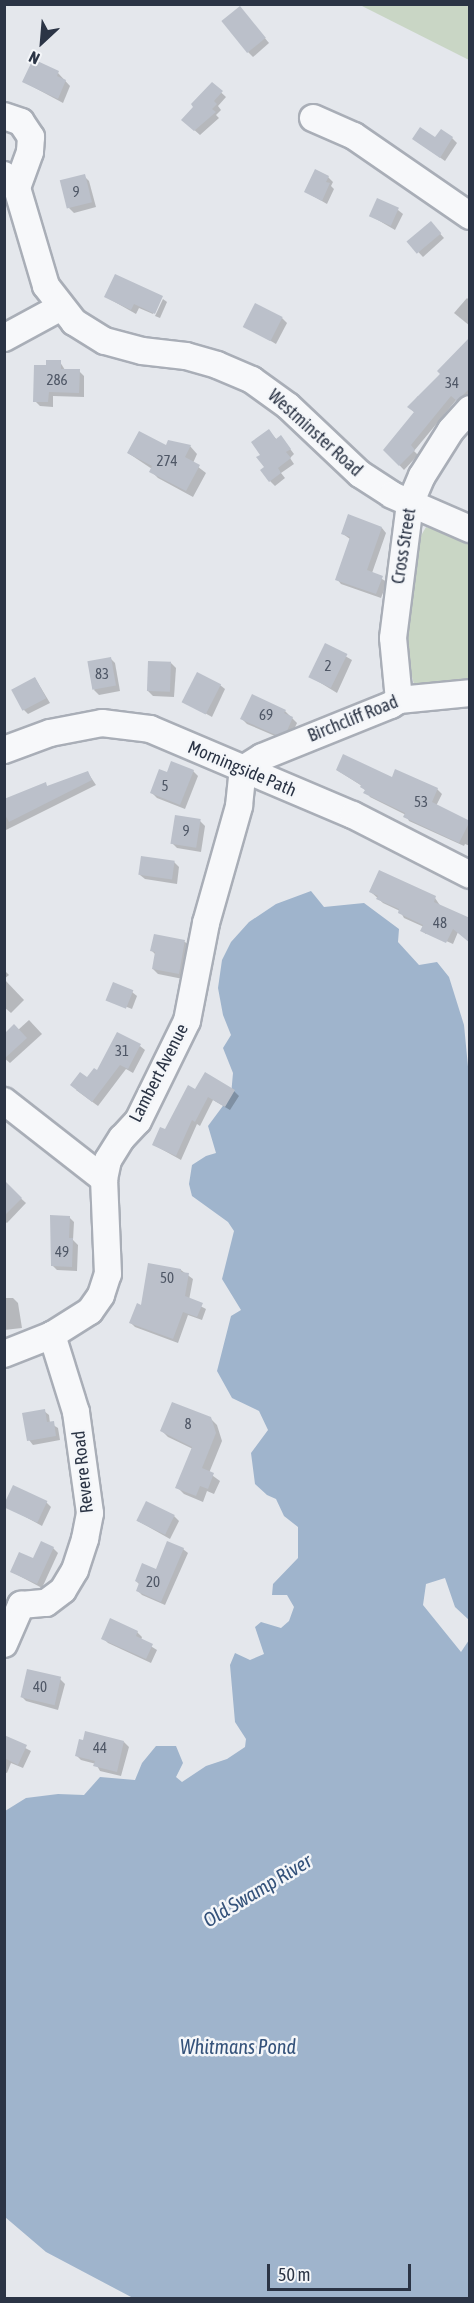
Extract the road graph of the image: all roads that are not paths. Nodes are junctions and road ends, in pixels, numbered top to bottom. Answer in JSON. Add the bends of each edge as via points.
{"nodes":[{"id":1,"x":4,"y":116,"type":"edge"},
{"id":2,"x":313,"y":118,"type":"dead end"},
{"id":3,"x":11,"y":182,"type":"edge"},
{"id":4,"x":470,"y":216,"type":"edge"},
{"id":5,"x":61,"y":307,"type":"junction"},
{"id":6,"x":4,"y":338,"type":"edge"},
{"id":7,"x":470,"y":410,"type":"edge"},
{"id":8,"x":410,"y":504,"type":"junction"},
{"id":9,"x":470,"y":529,"type":"edge"},
{"id":10,"x":470,"y":693,"type":"edge"},
{"id":11,"x":399,"y":699,"type":"junction"},
{"id":12,"x":4,"y":750,"type":"edge"},
{"id":13,"x":243,"y":769,"type":"junction"},
{"id":14,"x":470,"y":875,"type":"edge"},
{"id":15,"x":4,"y":1101,"type":"edge"},
{"id":16,"x":104,"y":1179,"type":"junction"},
{"id":17,"x":52,"y":1335,"type":"junction"},
{"id":18,"x":4,"y":1354,"type":"edge"},
{"id":19,"x":13,"y":1601,"type":"edge"},
{"id":20,"x":4,"y":1644,"type":"edge"}],
"edges":[{"from":1,"to":3,"type":"street","via":[[21,122],[31,137],[30,152]]},
{"from":2,"to":4,"type":"street","via":[[354,136]]},
{"from":3,"to":5,"type":"street","name":"Westminster Road","via":[[46,286]]},
{"from":5,"to":6,"type":"street"},
{"from":5,"to":8,"type":"street","name":"Westminster Road","via":[[74,322],[105,341],[142,351],[186,356],[252,380],[288,406],[360,474]]},
{"from":7,"to":8,"type":"street","name":"Cross Street","via":[[450,430]]},
{"from":8,"to":9,"type":"street","name":"Westminster Road"},
{"from":8,"to":11,"type":"street","name":"Cross Street","via":[[393,638]]},
{"from":10,"to":11,"type":"street","name":"Birchcliff Road"},
{"from":11,"to":13,"type":"street","name":"Birchcliff Road","via":[[262,757]]},
{"from":12,"to":13,"type":"street","name":"Morningside Path","via":[[50,733],[102,723],[125,724],[150,729]]},
{"from":13,"to":14,"type":"street","name":"Morningside Path","via":[[353,815]]},
{"from":13,"to":16,"type":"street","name":"Lambert Avenue","via":[[239,806],[206,923],[187,1021],[138,1121],[108,1160]]},
{"from":15,"to":16,"type":"street"},
{"from":16,"to":17,"type":"street","name":"Lambert Avenue","via":[[108,1274],[90,1311]]},
{"from":17,"to":18,"type":"street","name":"Lambert Avenue"},
{"from":17,"to":19,"type":"street","name":"Revere Road","via":[[76,1412],[90,1513],[75,1570],[63,1590],[46,1603]]},
{"from":19,"to":20,"type":"street","name":"Revere Road"}]}
